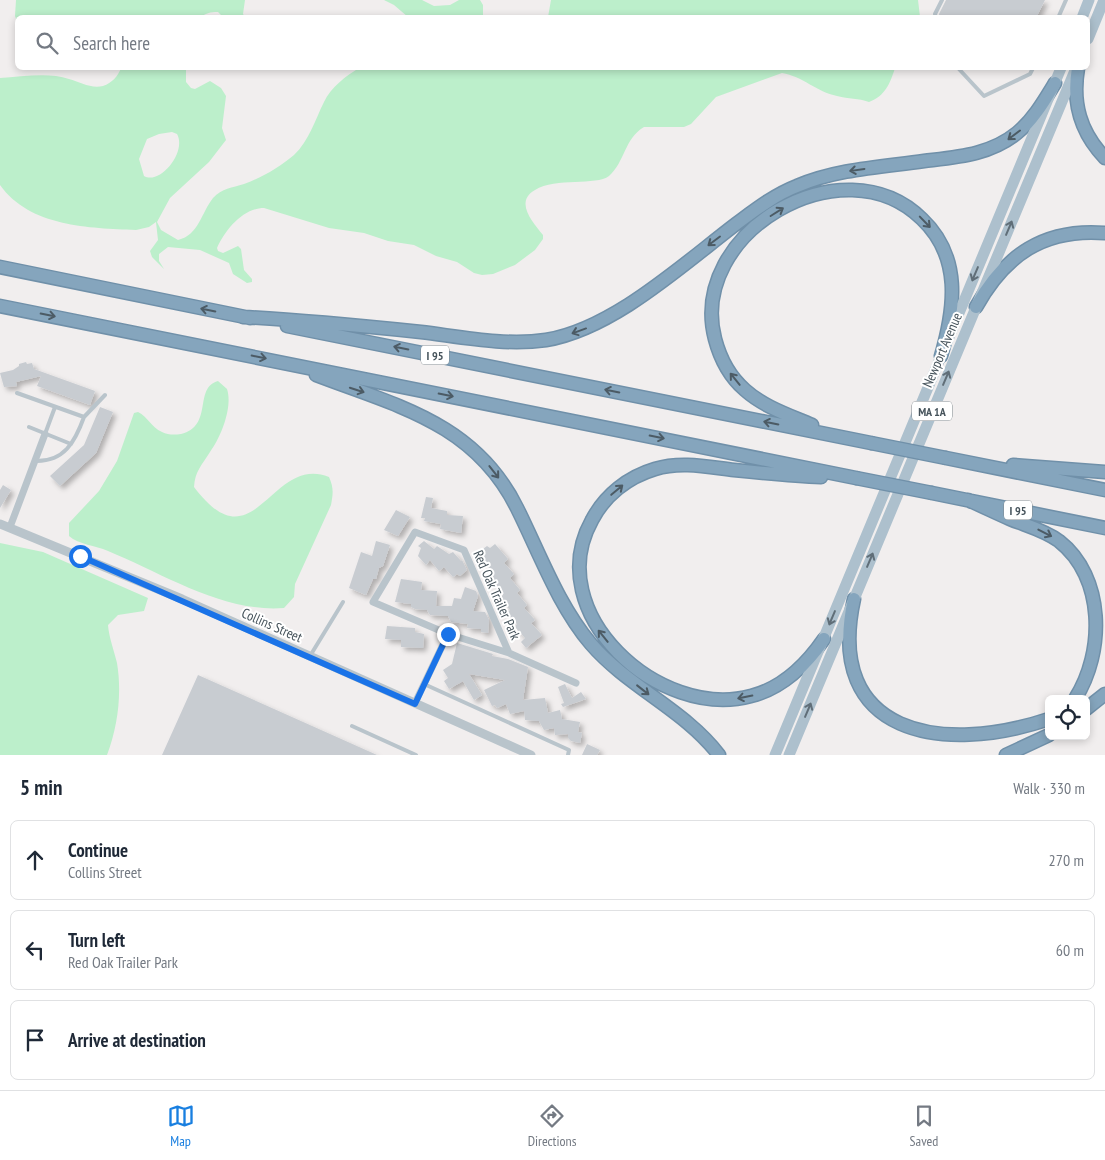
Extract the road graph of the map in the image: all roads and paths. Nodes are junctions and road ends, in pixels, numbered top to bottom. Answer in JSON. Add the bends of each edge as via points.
{"nodes":[{"id":1,"x":942,"y":0,"type":"edge"},
{"id":2,"x":1066,"y":0,"type":"edge"},
{"id":3,"x":1089,"y":0,"type":"edge"},
{"id":4,"x":1104,"y":0,"type":"edge"},
{"id":5,"x":935,"y":15,"type":"edge"},
{"id":6,"x":1059,"y":15,"type":"edge"},
{"id":7,"x":1083,"y":15,"type":"edge"},
{"id":8,"x":1090,"y":34,"type":"edge"},
{"id":9,"x":960,"y":70,"type":"edge"},
{"id":10,"x":1032,"y":70,"type":"edge"},
{"id":11,"x":1060,"y":70,"type":"edge"},
{"id":12,"x":1076,"y":70,"type":"edge"},
{"id":13,"x":1077,"y":70,"type":"edge"},
{"id":14,"x":1055,"y":83,"type":"junction"},
{"id":15,"x":1105,"y":158,"type":"edge"},
{"id":16,"x":1105,"y":233,"type":"edge"},
{"id":17,"x":0,"y":268,"type":"edge"},
{"id":18,"x":0,"y":306,"type":"edge"},
{"id":19,"x":976,"y":307,"type":"junction"},
{"id":20,"x":243,"y":317,"type":"junction"},
{"id":21,"x":941,"y":356,"type":"junction"},
{"id":22,"x":278,"y":361,"type":"junction"},
{"id":23,"x":17,"y":393,"type":"dead end"},
{"id":24,"x":105,"y":395,"type":"dead end"},
{"id":25,"x":55,"y":407,"type":"junction"},
{"id":26,"x":84,"y":417,"type":"junction"},
{"id":27,"x":29,"y":428,"type":"dead end"},
{"id":28,"x":45,"y":434,"type":"junction"},
{"id":29,"x":837,"y":436,"type":"junction"},
{"id":30,"x":71,"y":444,"type":"junction"},
{"id":31,"x":35,"y":461,"type":"junction"},
{"id":32,"x":976,"y":464,"type":"junction"},
{"id":33,"x":1105,"y":472,"type":"edge"},
{"id":34,"x":856,"y":478,"type":"junction"},
{"id":35,"x":1105,"y":490,"type":"edge"},
{"id":36,"x":968,"y":500,"type":"junction"},
{"id":37,"x":0,"y":524,"type":"edge"},
{"id":38,"x":10,"y":528,"type":"junction"},
{"id":39,"x":1105,"y":528,"type":"edge"},
{"id":40,"x":854,"y":599,"type":"junction"},
{"id":41,"x":343,"y":602,"type":"dead end"},
{"id":42,"x":448,"y":634,"type":"junction"},
{"id":43,"x":824,"y":639,"type":"junction"},
{"id":44,"x":509,"y":653,"type":"junction"},
{"id":45,"x":310,"y":656,"type":"junction"},
{"id":46,"x":576,"y":683,"type":"dead end"},
{"id":47,"x":424,"y":684,"type":"junction"},
{"id":48,"x":1105,"y":694,"type":"edge"},
{"id":49,"x":1078,"y":695,"type":"edge"},
{"id":50,"x":415,"y":704,"type":"junction"},
{"id":51,"x":1090,"y":706,"type":"edge"},
{"id":52,"x":1045,"y":721,"type":"edge"},
{"id":53,"x":352,"y":726,"type":"dead end"},
{"id":54,"x":1045,"y":737,"type":"edge"},
{"id":55,"x":905,"y":739,"type":"dead end"},
{"id":56,"x":993,"y":744,"type":"dead end"},
{"id":57,"x":569,"y":753,"type":"edge"},
{"id":58,"x":416,"y":755,"type":"edge"},
{"id":59,"x":531,"y":755,"type":"edge"},
{"id":60,"x":719,"y":755,"type":"edge"},
{"id":61,"x":775,"y":755,"type":"edge"},
{"id":62,"x":789,"y":755,"type":"edge"},
{"id":63,"x":1006,"y":755,"type":"edge"}],
"edges":[{"from":1,"to":5,"type":"lane"},
{"from":2,"to":6,"type":"lane"},
{"from":3,"to":7,"type":"main road"},
{"from":4,"to":8,"type":"main road"},
{"from":9,"to":10,"type":"lane","via":[[984,96],[1030,74]]},
{"from":11,"to":14,"type":"main road","name":"Newport Avenue","number":"MA 1A"},
{"from":19,"to":12,"type":"main road","name":"Newport Avenue","number":"MA 1A","one_way":true},
{"from":13,"to":15,"type":"highway","via":[[1079,116],[1086,135]]},
{"from":14,"to":20,"type":"highway","one_way":true,"via":[[1030,120],[1001,144],[974,154],[846,172],[796,186],[761,206],[620,310],[599,323],[567,335],[504,342],[317,320]]},
{"from":14,"to":21,"type":"main road","name":"Newport Avenue","number":"MA 1A","one_way":true},
{"from":16,"to":19,"type":"highway","via":[[1073,233],[1034,244],[1001,271]]},
{"from":20,"to":17,"type":"highway","number":"I 95","one_way":true},
{"from":18,"to":22,"type":"highway","number":"I 95","one_way":true},
{"from":40,"to":19,"type":"main road","name":"Newport Avenue","number":"MA 1A","one_way":true},
{"from":29,"to":20,"type":"highway","number":"I 95","one_way":true},
{"from":29,"to":21,"type":"highway","one_way":true,"via":[[756,399],[733,377],[718,349],[712,318],[716,283],[730,254],[758,225],[795,202],[839,189],[855,188],[879,193],[913,210],[938,237],[950,266],[953,305]]},
{"from":21,"to":43,"type":"main road","name":"Newport Avenue","number":"MA 1A","one_way":true},
{"from":22,"to":34,"type":"highway","number":"I 95","one_way":true},
{"from":22,"to":60,"type":"highway","one_way":true,"via":[[414,411],[473,449],[507,489],[566,608],[587,639],[618,670],[701,735]]},
{"from":23,"to":25,"type":"lane"},
{"from":24,"to":26,"type":"lane"},
{"from":25,"to":26,"type":"lane"},
{"from":25,"to":28,"type":"lane"},
{"from":26,"to":30,"type":"lane"},
{"from":27,"to":28,"type":"lane"},
{"from":28,"to":30,"type":"lane"},
{"from":28,"to":31,"type":"street"},
{"from":29,"to":32,"type":"highway","number":"I 95","bridge":true},
{"from":30,"to":31,"type":"lane","via":[[53,460]]},
{"from":31,"to":38,"type":"street"},
{"from":32,"to":33,"type":"highway"},
{"from":32,"to":35,"type":"highway","number":"I 95"},
{"from":34,"to":36,"type":"highway","number":"I 95","bridge":true},
{"from":43,"to":34,"type":"highway","one_way":true,"via":[[797,671],[760,694],[722,700],[687,693],[646,673],[618,653],[603,636],[593,623],[584,600],[579,576],[580,554],[590,524],[607,498],[629,480],[656,469],[688,465],[790,476]]},
{"from":36,"to":39,"type":"highway","number":"I 95"},
{"from":36,"to":49,"type":"highway","one_way":true,"via":[[1060,541],[1079,558],[1093,579],[1102,607],[1102,644],[1094,672]]},
{"from":37,"to":38,"type":"street","name":"Collins Street"},
{"from":38,"to":45,"type":"street","name":"Collins Street"},
{"from":40,"to":55,"type":"highway","via":[[848,646],[856,686],[878,719]]},
{"from":62,"to":40,"type":"main road","name":"Newport Avenue","number":"MA 1A","one_way":true},
{"from":41,"to":45,"type":"lane"},
{"from":42,"to":44,"type":"street","name":"Red Oak Trailer Park"},
{"from":42,"to":44,"type":"street","name":"Red Oak Trailer Park","via":[[373,602],[414,532],[464,550]]},
{"from":42,"to":47,"type":"street"},
{"from":43,"to":61,"type":"main road","name":"Newport Avenue","number":"MA 1A"},
{"from":44,"to":46,"type":"street","name":"Red Oak Trailer Park"},
{"from":45,"to":50,"type":"street","name":"Collins Street"},
{"from":47,"to":50,"type":"street"},
{"from":47,"to":57,"type":"lane"},
{"from":48,"to":51,"type":"highway"},
{"from":50,"to":59,"type":"street","name":"Collins Street"},
{"from":52,"to":56,"type":"highway"},
{"from":53,"to":58,"type":"lane"},
{"from":54,"to":63,"type":"highway"}]}
